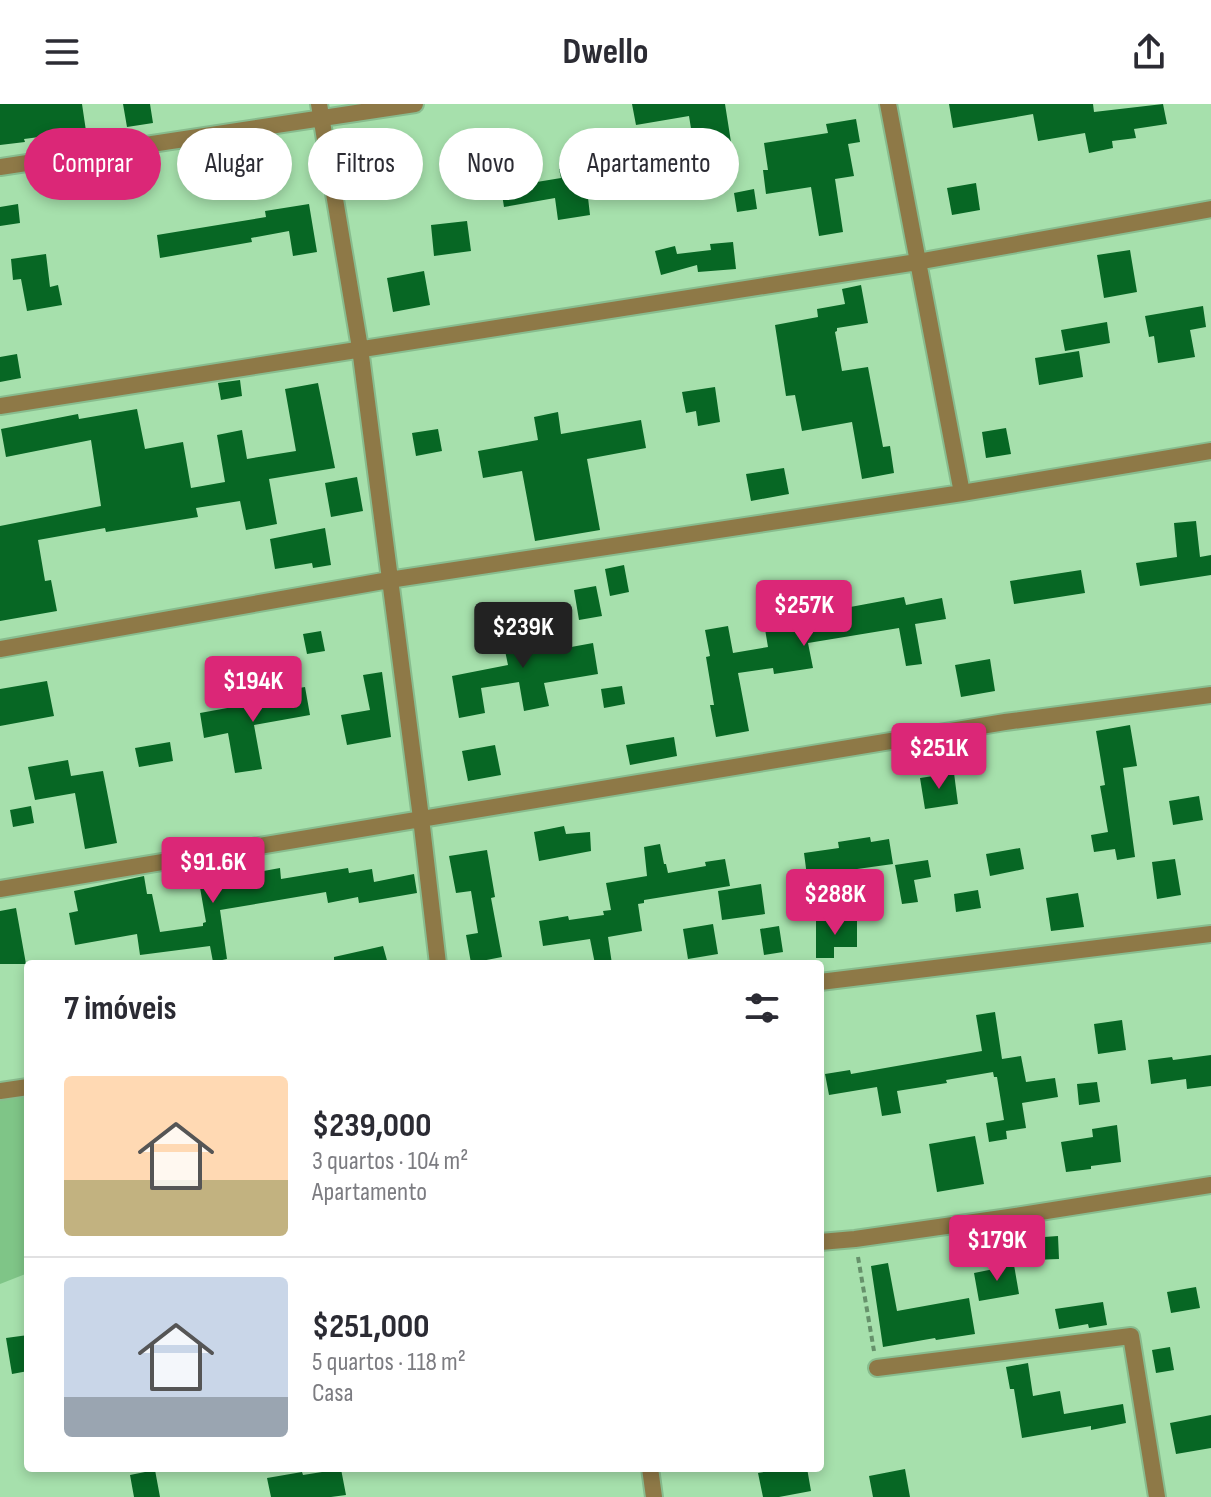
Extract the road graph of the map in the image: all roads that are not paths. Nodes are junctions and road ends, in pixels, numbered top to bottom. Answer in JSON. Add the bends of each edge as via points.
{"nodes":[{"id":1,"x":415,"y":104,"type":"edge"},
{"id":2,"x":888,"y":104,"type":"edge"},
{"id":3,"x":320,"y":111,"type":"edge"},
{"id":4,"x":0,"y":167,"type":"edge"},
{"id":5,"x":1211,"y":209,"type":"edge"},
{"id":6,"x":917,"y":262,"type":"junction"},
{"id":7,"x":360,"y":348,"type":"junction"},
{"id":8,"x":0,"y":406,"type":"edge"},
{"id":9,"x":1211,"y":451,"type":"edge"},
{"id":10,"x":962,"y":493,"type":"junction"},
{"id":11,"x":389,"y":580,"type":"junction"},
{"id":12,"x":0,"y":649,"type":"edge"},
{"id":13,"x":1211,"y":695,"type":"edge"},
{"id":14,"x":421,"y":818,"type":"junction"},
{"id":15,"x":0,"y":889,"type":"edge"},
{"id":16,"x":1211,"y":934,"type":"edge"},
{"id":17,"x":438,"y":960,"type":"edge"},
{"id":18,"x":824,"y":982,"type":"edge"},
{"id":19,"x":24,"y":1088,"type":"edge"},
{"id":20,"x":0,"y":1091,"type":"edge"},
{"id":21,"x":1211,"y":1185,"type":"edge"},
{"id":22,"x":824,"y":1242,"type":"edge"},
{"id":23,"x":877,"y":1368,"type":"road end"},
{"id":24,"x":651,"y":1472,"type":"edge"},
{"id":25,"x":654,"y":1497,"type":"edge"},
{"id":26,"x":1157,"y":1497,"type":"edge"}],
"edges":[{"from":1,"to":3,"type":"street"},
{"from":2,"to":6,"type":"street"},
{"from":3,"to":4,"type":"street"},
{"from":3,"to":7,"type":"street"},
{"from":5,"to":6,"type":"street"},
{"from":6,"to":7,"type":"street"},
{"from":6,"to":10,"type":"street"},
{"from":7,"to":8,"type":"street"},
{"from":7,"to":11,"type":"street"},
{"from":9,"to":10,"type":"street"},
{"from":10,"to":11,"type":"street"},
{"from":11,"to":12,"type":"street"},
{"from":11,"to":14,"type":"street"},
{"from":13,"to":14,"type":"street","via":[[1005,722]]},
{"from":14,"to":15,"type":"street"},
{"from":14,"to":17,"type":"street"},
{"from":16,"to":18,"type":"street"},
{"from":19,"to":20,"type":"street"},
{"from":21,"to":22,"type":"street"},
{"from":23,"to":26,"type":"street","via":[[1131,1336]]},
{"from":24,"to":25,"type":"street"}]}
